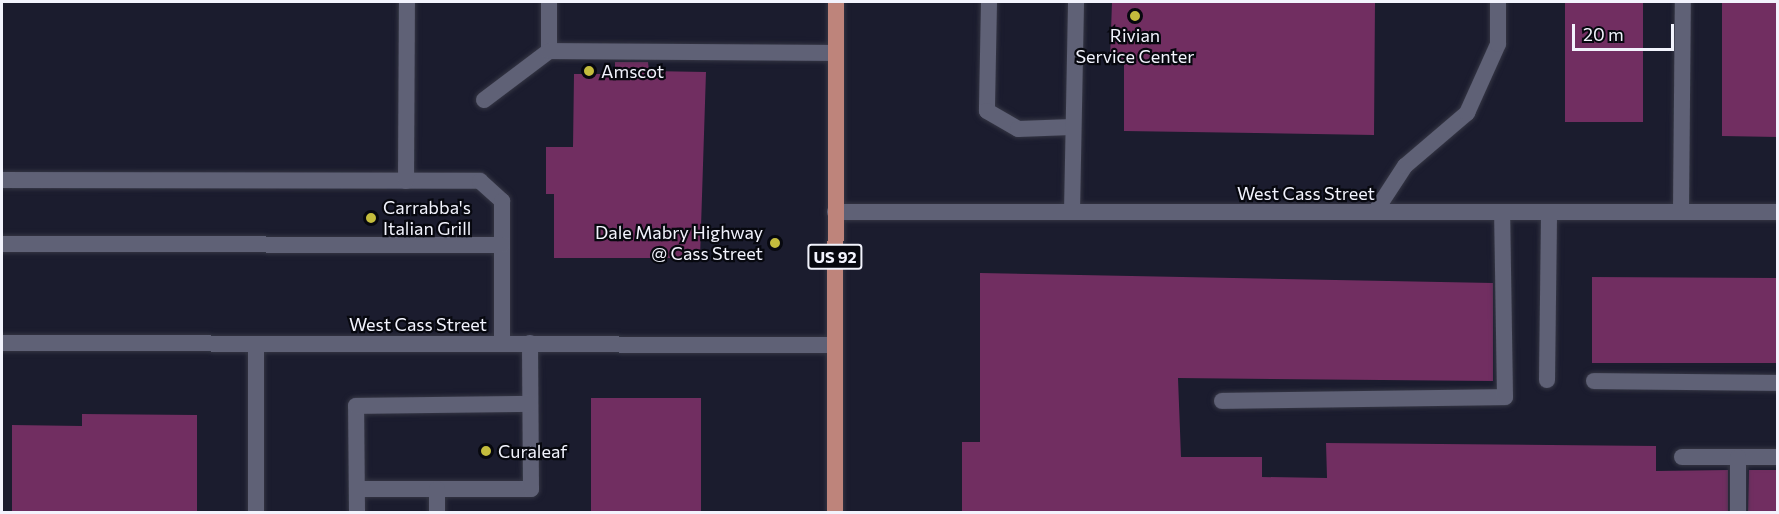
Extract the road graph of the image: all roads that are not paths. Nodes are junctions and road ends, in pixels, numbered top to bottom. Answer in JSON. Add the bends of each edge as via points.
{"nodes":[{"id":1,"x":407,"y":2,"type":"edge"},
{"id":2,"x":549,"y":2,"type":"edge"},
{"id":3,"x":836,"y":2,"type":"edge"},
{"id":4,"x":989,"y":2,"type":"edge"},
{"id":5,"x":1076,"y":2,"type":"edge"},
{"id":6,"x":1498,"y":2,"type":"edge"},
{"id":7,"x":1683,"y":2,"type":"edge"},
{"id":8,"x":549,"y":51,"type":"junction"},
{"id":9,"x":835,"y":53,"type":"junction"},
{"id":10,"x":484,"y":100,"type":"dead end"},
{"id":11,"x":1072,"y":128,"type":"junction"},
{"id":12,"x":2,"y":180,"type":"edge"},
{"id":13,"x":406,"y":181,"type":"junction"},
{"id":14,"x":835,"y":212,"type":"junction"},
{"id":15,"x":1072,"y":212,"type":"junction"},
{"id":16,"x":1375,"y":212,"type":"junction"},
{"id":17,"x":1502,"y":212,"type":"junction"},
{"id":18,"x":1549,"y":212,"type":"junction"},
{"id":19,"x":1681,"y":212,"type":"junction"},
{"id":20,"x":1778,"y":212,"type":"edge"},
{"id":21,"x":2,"y":244,"type":"edge"},
{"id":22,"x":502,"y":245,"type":"junction"},
{"id":23,"x":2,"y":343,"type":"edge"},
{"id":24,"x":502,"y":343,"type":"junction"},
{"id":25,"x":530,"y":343,"type":"junction"},
{"id":26,"x":256,"y":344,"type":"junction"},
{"id":27,"x":834,"y":345,"type":"junction"},
{"id":28,"x":1546,"y":380,"type":"dead end"},
{"id":29,"x":1594,"y":381,"type":"dead end"},
{"id":30,"x":1778,"y":383,"type":"edge"},
{"id":31,"x":1222,"y":401,"type":"dead end"},
{"id":32,"x":530,"y":404,"type":"junction"},
{"id":33,"x":1682,"y":457,"type":"dead end"},
{"id":34,"x":1738,"y":457,"type":"junction"},
{"id":35,"x":1778,"y":457,"type":"edge"},
{"id":36,"x":357,"y":489,"type":"junction"},
{"id":37,"x":437,"y":489,"type":"junction"},
{"id":38,"x":256,"y":513,"type":"edge"},
{"id":39,"x":357,"y":513,"type":"edge"},
{"id":40,"x":437,"y":513,"type":"edge"},
{"id":41,"x":835,"y":513,"type":"edge"},
{"id":42,"x":1738,"y":513,"type":"edge"}],
"edges":[{"from":1,"to":13,"type":"street"},
{"from":2,"to":8,"type":"street"},
{"from":3,"to":9,"type":"main road","number":"US 92"},
{"from":4,"to":11,"type":"street","via":[[987,111],[1018,129]]},
{"from":5,"to":11,"type":"street"},
{"from":6,"to":16,"type":"street","via":[[1498,44],[1467,113],[1405,166]]},
{"from":7,"to":19,"type":"street"},
{"from":8,"to":9,"type":"street"},
{"from":8,"to":10,"type":"street"},
{"from":9,"to":14,"type":"main road","number":"US 92"},
{"from":11,"to":15,"type":"street"},
{"from":12,"to":13,"type":"street"},
{"from":13,"to":22,"type":"street","via":[[480,181],[502,201]]},
{"from":14,"to":15,"type":"street","name":"West Cass Street"},
{"from":14,"to":27,"type":"main road","number":"US 92"},
{"from":15,"to":16,"type":"street","name":"West Cass Street"},
{"from":16,"to":17,"type":"street","name":"West Cass Street"},
{"from":17,"to":18,"type":"street","name":"West Cass Street"},
{"from":17,"to":31,"type":"street","via":[[1505,397]]},
{"from":18,"to":19,"type":"street","name":"West Cass Street"},
{"from":18,"to":28,"type":"street"},
{"from":19,"to":20,"type":"street","name":"West Cass Street"},
{"from":21,"to":22,"type":"street"},
{"from":22,"to":24,"type":"street"},
{"from":23,"to":26,"type":"street","name":"West Cass Street"},
{"from":24,"to":25,"type":"street","name":"West Cass Street"},
{"from":24,"to":26,"type":"street","name":"West Cass Street"},
{"from":25,"to":27,"type":"street","name":"West Cass Street"},
{"from":25,"to":32,"type":"street"},
{"from":26,"to":38,"type":"street"},
{"from":27,"to":41,"type":"main road","number":"US 92"},
{"from":29,"to":30,"type":"street"},
{"from":32,"to":36,"type":"street","via":[[356,406]]},
{"from":32,"to":37,"type":"street","via":[[531,489]]},
{"from":33,"to":34,"type":"street"},
{"from":34,"to":35,"type":"street"},
{"from":34,"to":42,"type":"street"},
{"from":36,"to":37,"type":"street"},
{"from":36,"to":39,"type":"street"},
{"from":37,"to":40,"type":"street"}]}
